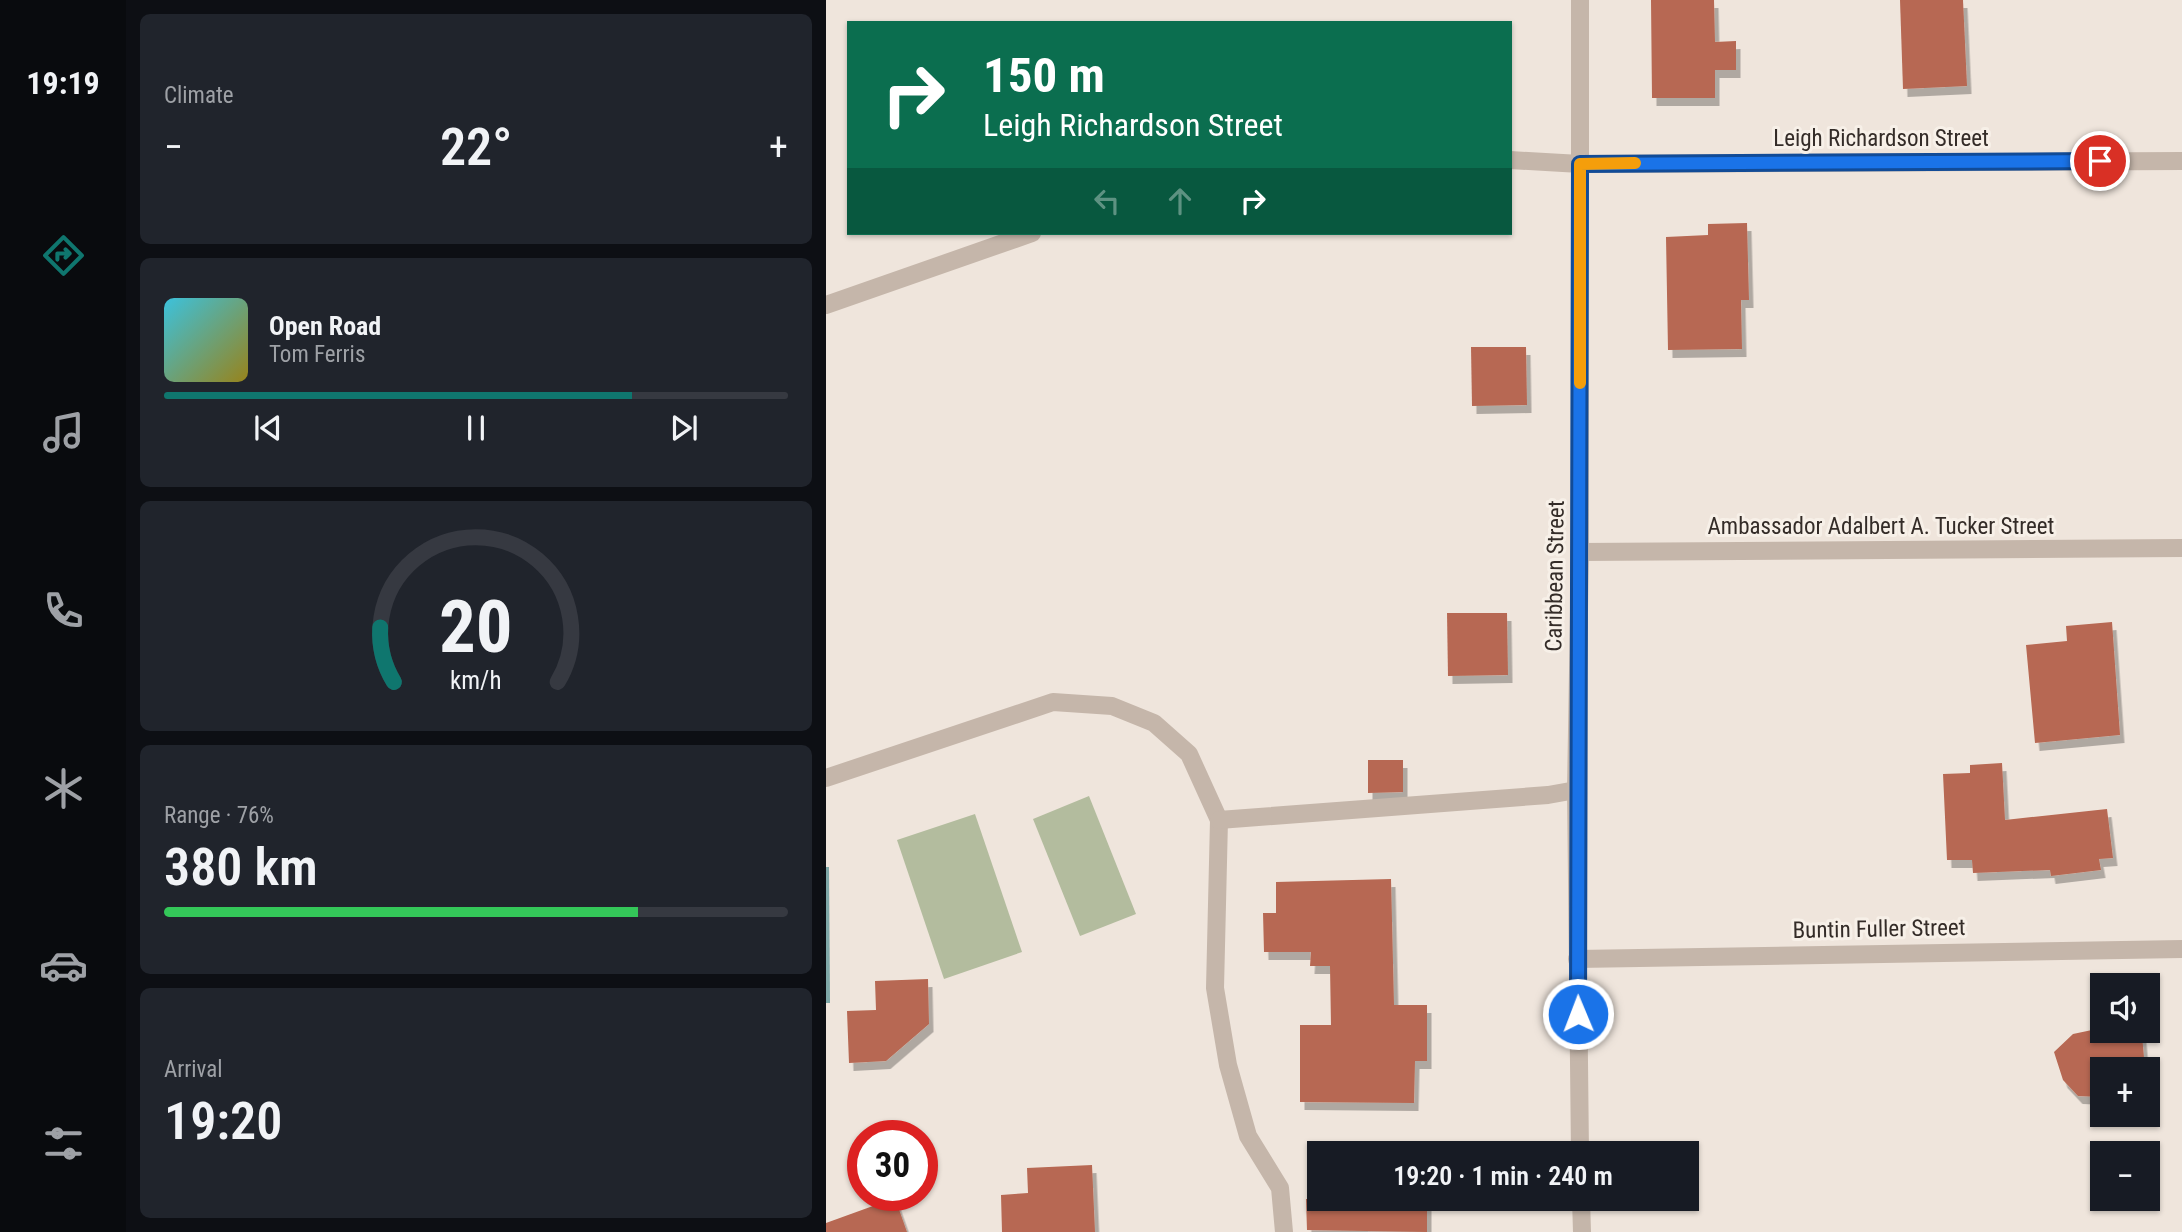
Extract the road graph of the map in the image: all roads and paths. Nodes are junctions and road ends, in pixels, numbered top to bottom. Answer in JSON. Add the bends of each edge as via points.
{"nodes":[{"id":1,"x":1580,"y":0,"type":"edge"},
{"id":2,"x":1512,"y":160,"type":"edge"},
{"id":3,"x":2182,"y":161,"type":"edge"},
{"id":4,"x":1580,"y":164,"type":"junction"},
{"id":5,"x":1026,"y":235,"type":"edge"},
{"id":6,"x":826,"y":306,"type":"edge"},
{"id":7,"x":2182,"y":548,"type":"edge"},
{"id":8,"x":1580,"y":552,"type":"junction"},
{"id":9,"x":826,"y":778,"type":"edge"},
{"id":10,"x":1576,"y":790,"type":"junction"},
{"id":11,"x":1219,"y":820,"type":"junction"},
{"id":12,"x":2182,"y":949,"type":"edge"},
{"id":13,"x":1577,"y":959,"type":"junction"},
{"id":14,"x":1580,"y":1141,"type":"edge"},
{"id":15,"x":1581,"y":1211,"type":"edge"},
{"id":16,"x":1284,"y":1232,"type":"edge"},
{"id":17,"x":1582,"y":1232,"type":"edge"}],
"edges":[{"from":1,"to":4,"type":"street","name":"Caribbean Street"},
{"from":2,"to":4,"type":"street","name":"Leigh Richardson Street"},
{"from":3,"to":4,"type":"street","name":"Leigh Richardson Street"},
{"from":4,"to":8,"type":"street","name":"Caribbean Street"},
{"from":5,"to":6,"type":"street"},
{"from":7,"to":8,"type":"street","name":"Ambassador Adalbert A. Tucker Street"},
{"from":8,"to":10,"type":"street","name":"Caribbean Street"},
{"from":9,"to":11,"type":"street","via":[[1053,702],[1112,706],[1154,723],[1189,754]]},
{"from":10,"to":11,"type":"street"},
{"from":10,"to":13,"type":"street","name":"Caribbean Street"},
{"from":11,"to":16,"type":"street","via":[[1215,988],[1228,1065],[1248,1136],[1280,1188]]},
{"from":12,"to":13,"type":"street","name":"Buntin Fuller Street"},
{"from":13,"to":14,"type":"street","name":"Caribbean Street"},
{"from":15,"to":17,"type":"street"}]}
